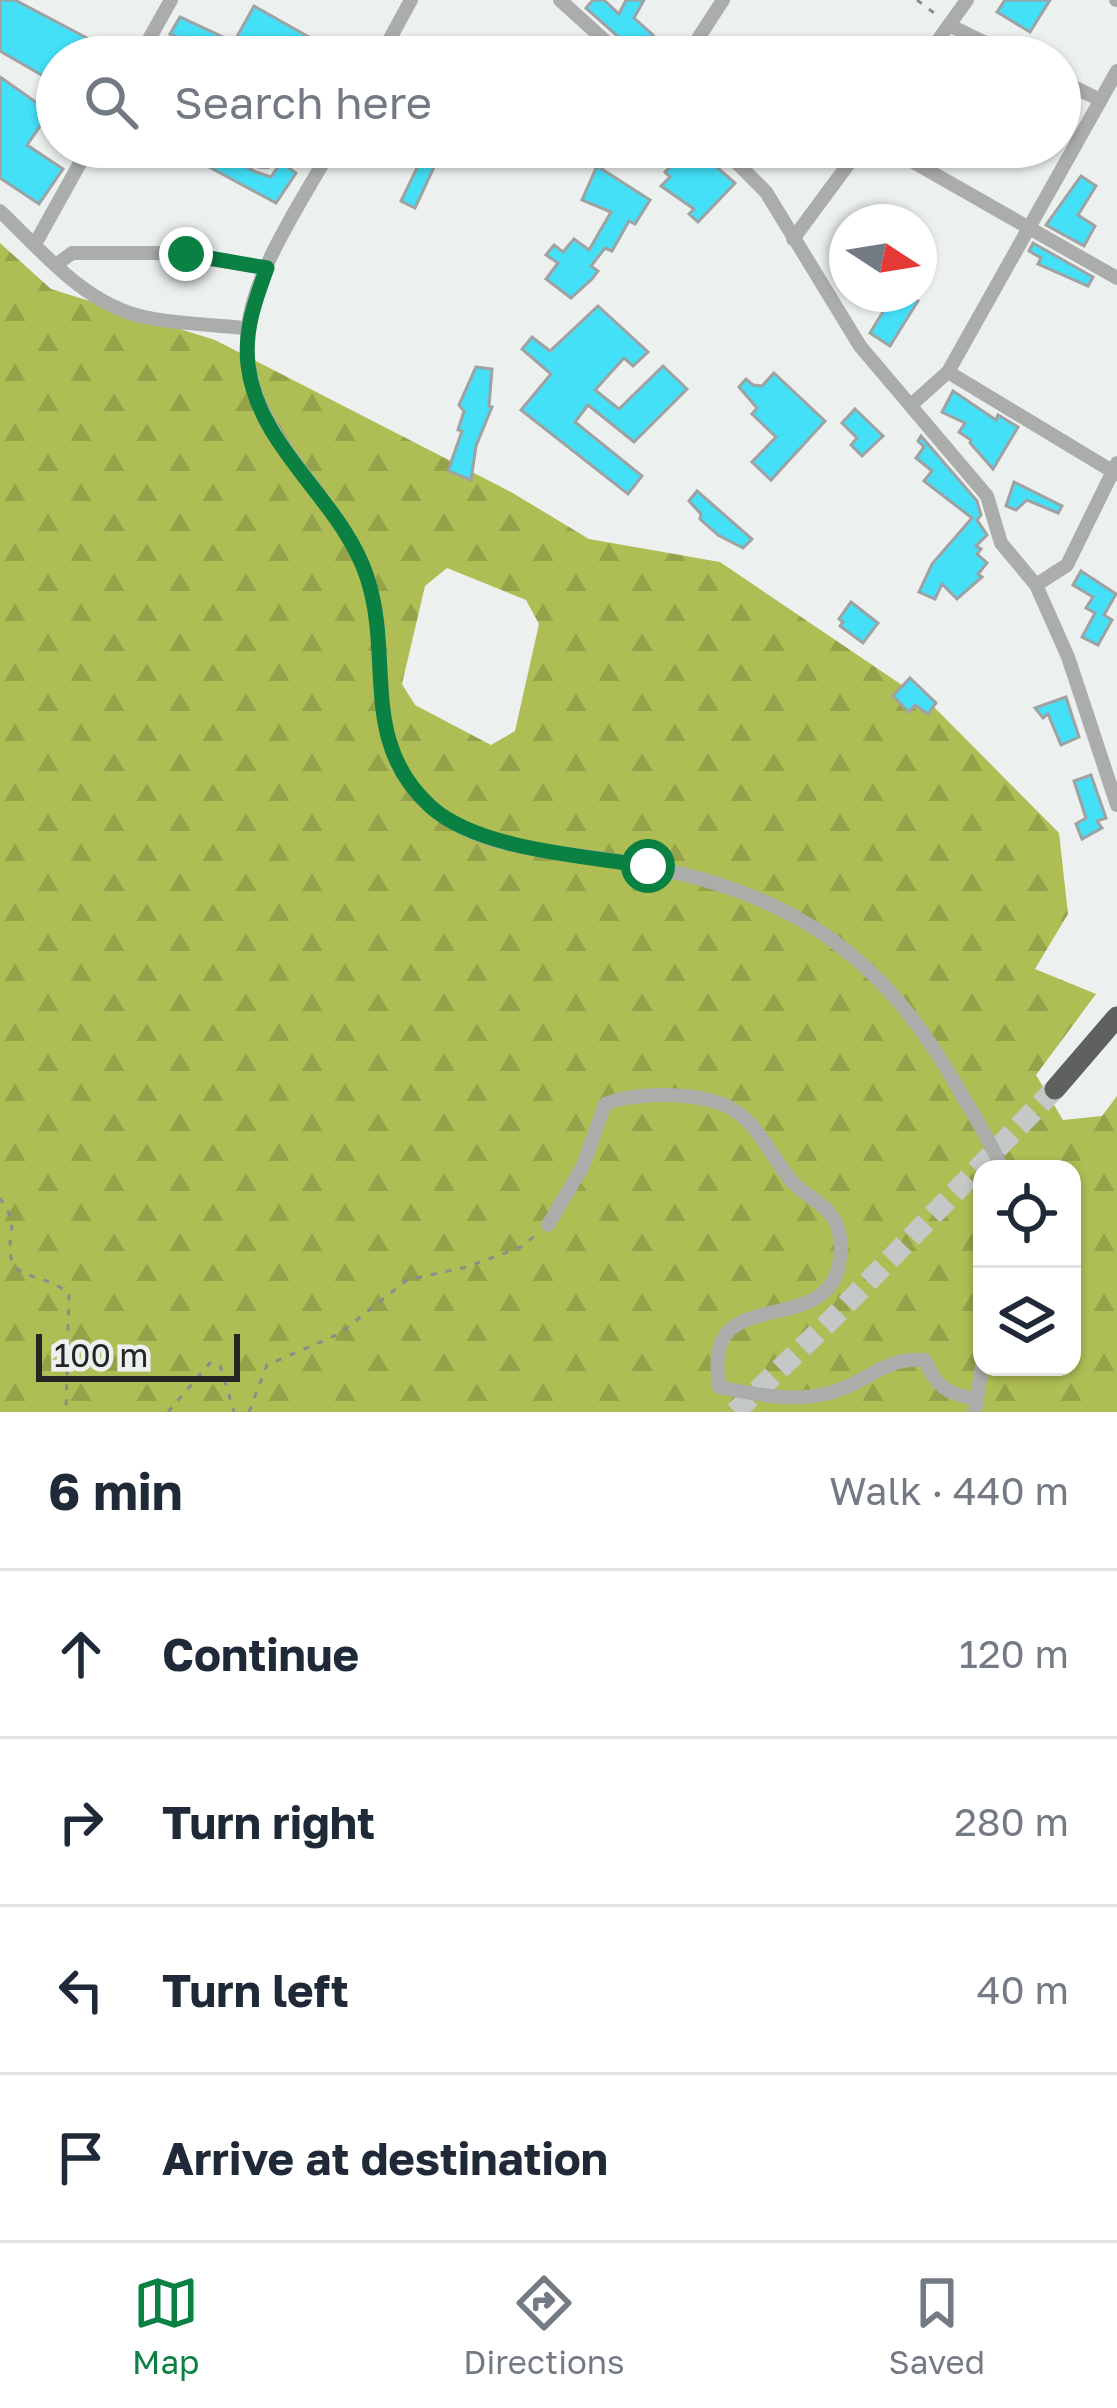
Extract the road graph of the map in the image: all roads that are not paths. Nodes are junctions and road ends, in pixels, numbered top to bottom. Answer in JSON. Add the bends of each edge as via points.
{"nodes":[{"id":1,"x":171,"y":0,"type":"edge"},
{"id":2,"x":411,"y":0,"type":"edge"},
{"id":3,"x":723,"y":0,"type":"edge"},
{"id":4,"x":967,"y":0,"type":"edge"},
{"id":5,"x":564,"y":2,"type":"edge"},
{"id":6,"x":949,"y":25,"type":"junction"},
{"id":7,"x":151,"y":36,"type":"edge"},
{"id":8,"x":391,"y":36,"type":"edge"},
{"id":9,"x":600,"y":36,"type":"edge"},
{"id":10,"x":700,"y":36,"type":"edge"},
{"id":11,"x":941,"y":36,"type":"edge"},
{"id":12,"x":971,"y":36,"type":"edge"},
{"id":13,"x":1117,"y":71,"type":"edge"},
{"id":14,"x":1081,"y":90,"type":"edge"},
{"id":15,"x":1100,"y":100,"type":"junction"},
{"id":16,"x":1081,"y":133,"type":"edge"},
{"id":17,"x":77,"y":168,"type":"edge"},
{"id":18,"x":320,"y":168,"type":"edge"},
{"id":19,"x":742,"y":168,"type":"edge"},
{"id":20,"x":845,"y":168,"type":"edge"},
{"id":21,"x":924,"y":168,"type":"edge"},
{"id":22,"x":1061,"y":168,"type":"edge"},
{"id":23,"x":0,"y":212,"type":"edge"},
{"id":24,"x":1028,"y":226,"type":"junction"},
{"id":25,"x":793,"y":238,"type":"junction"},
{"id":26,"x":34,"y":244,"type":"junction"},
{"id":27,"x":56,"y":265,"type":"junction"},
{"id":28,"x":267,"y":268,"type":"junction"},
{"id":29,"x":1117,"y":278,"type":"edge"},
{"id":30,"x":248,"y":328,"type":"junction"},
{"id":31,"x":948,"y":372,"type":"junction"},
{"id":32,"x":911,"y":406,"type":"junction"},
{"id":33,"x":1116,"y":469,"type":"edge"},
{"id":34,"x":1036,"y":586,"type":"junction"},
{"id":35,"x":1117,"y":805,"type":"edge"},
{"id":36,"x":1117,"y":1017,"type":"edge"},
{"id":37,"x":1055,"y":1089,"type":"tunnel mouth"},
{"id":38,"x":997,"y":1160,"type":"edge"},
{"id":39,"x":548,"y":1225,"type":"road end"},
{"id":40,"x":975,"y":1405,"type":"edge"}],
"edges":[{"from":1,"to":7,"type":"street"},
{"from":2,"to":8,"type":"street"},
{"from":3,"to":10,"type":"street"},
{"from":4,"to":6,"type":"street"},
{"from":5,"to":9,"type":"street"},
{"from":6,"to":11,"type":"street"},
{"from":6,"to":12,"type":"street"},
{"from":13,"to":15,"type":"street"},
{"from":14,"to":15,"type":"street"},
{"from":15,"to":16,"type":"street"},
{"from":17,"to":26,"type":"street"},
{"from":18,"to":28,"type":"street"},
{"from":19,"to":25,"type":"street"},
{"from":20,"to":25,"type":"street"},
{"from":21,"to":24,"type":"street"},
{"from":22,"to":24,"type":"street"},
{"from":23,"to":26,"type":"street"},
{"from":24,"to":29,"type":"street"},
{"from":24,"to":31,"type":"street"},
{"from":25,"to":32,"type":"street","via":[[860,346]]},
{"from":26,"to":27,"type":"street"},
{"from":27,"to":28,"type":"street","via":[[72,253],[172,253]]},
{"from":27,"to":30,"type":"street","via":[[106,303],[140,316]]},
{"from":28,"to":30,"type":"street"},
{"from":30,"to":38,"type":"street","via":[[257,402],[353,542],[369,581],[382,718],[413,789],[470,832],[678,871],[800,918],[904,1004]]},
{"from":31,"to":32,"type":"street"},
{"from":31,"to":33,"type":"street"},
{"from":32,"to":34,"type":"street","via":[[987,496],[1000,543]]},
{"from":33,"to":34,"type":"street","via":[[1067,566]]},
{"from":34,"to":35,"type":"street"},
{"from":36,"to":37,"type":"highway"},
{"from":39,"to":40,"type":"street","via":[[583,1166],[605,1104],[632,1097],[717,1102],[738,1112],[789,1179],[827,1209],[842,1248],[836,1276],[817,1298],[725,1335],[719,1387],[823,1395],[901,1358],[926,1360],[947,1394]]}]}
